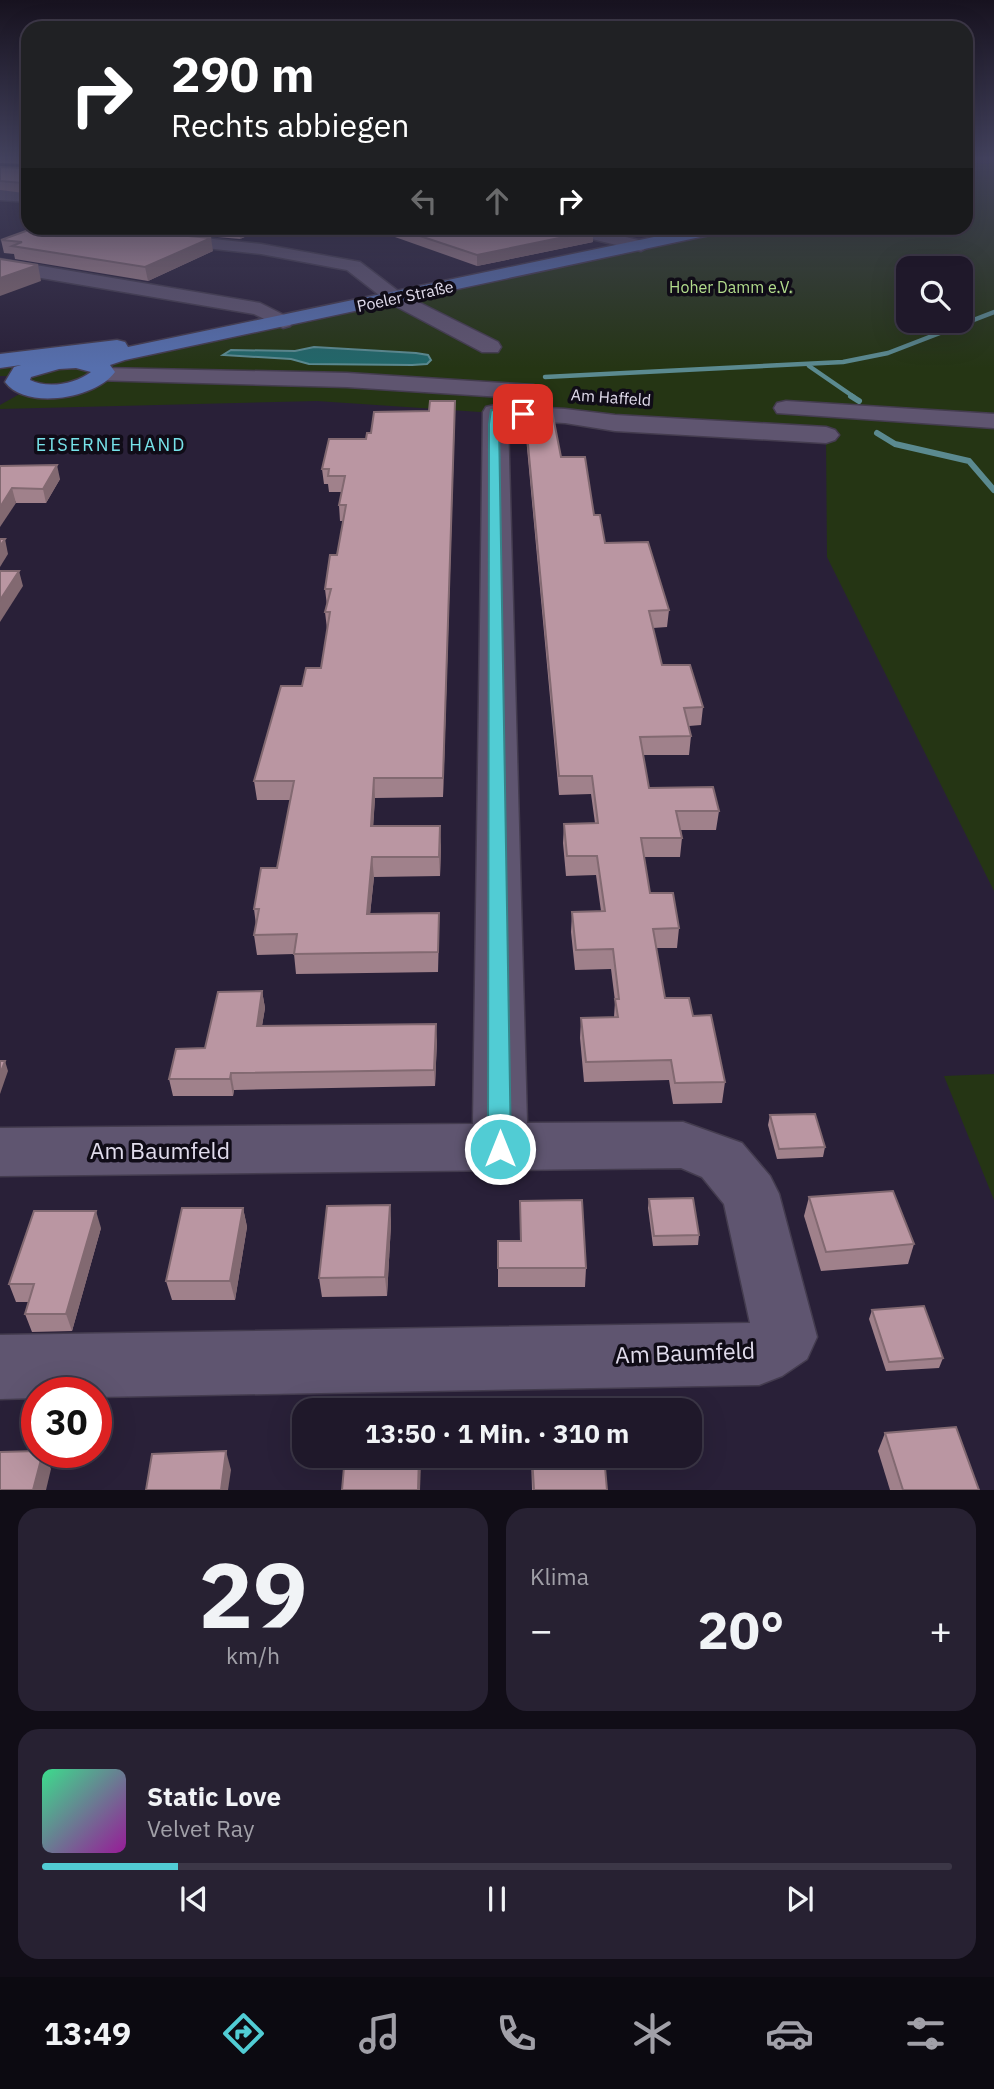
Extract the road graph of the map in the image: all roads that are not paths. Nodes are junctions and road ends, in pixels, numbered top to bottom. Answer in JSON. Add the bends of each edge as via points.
{"nodes":[{"id":1,"x":110,"y":235,"type":"edge"},
{"id":2,"x":158,"y":235,"type":"edge"},
{"id":3,"x":248,"y":235,"type":"edge"},
{"id":4,"x":597,"y":235,"type":"edge"},
{"id":5,"x":688,"y":235,"type":"edge"},
{"id":6,"x":229,"y":245,"type":"junction"},
{"id":7,"x":640,"y":246,"type":"junction"},
{"id":8,"x":79,"y":248,"type":"edge"},
{"id":9,"x":54,"y":259,"type":"edge"},
{"id":10,"x":0,"y":265,"type":"edge"},
{"id":11,"x":29,"y":270,"type":"junction"},
{"id":12,"x":395,"y":298,"type":"junction"},
{"id":13,"x":283,"y":322,"type":"junction"},
{"id":14,"x":241,"y":330,"type":"junction"},
{"id":15,"x":198,"y":340,"type":"junction"},
{"id":16,"x":490,"y":347,"type":"dead end"},
{"id":17,"x":0,"y":361,"type":"edge"},
{"id":18,"x":97,"y":370,"type":"junction"},
{"id":19,"x":266,"y":377,"type":"junction"},
{"id":20,"x":16,"y":380,"type":"edge"},
{"id":21,"x":581,"y":395,"type":"dead end"},
{"id":22,"x":5,"y":400,"type":"dead end"},
{"id":23,"x":760,"y":406,"type":"dead end"},
{"id":24,"x":994,"y":421,"type":"edge"},
{"id":25,"x":826,"y":435,"type":"dead end"},
{"id":26,"x":500,"y":1149,"type":"junction"},
{"id":27,"x":0,"y":1152,"type":"edge"},
{"id":28,"x":0,"y":1367,"type":"edge"}],
"edges":[{"from":1,"to":8,"type":"street"},
{"from":2,"to":6,"type":"street"},
{"from":3,"to":6,"type":"street"},
{"from":4,"to":7,"type":"street"},
{"from":5,"to":7,"type":"main road","name":"Poeler Straße"},
{"from":6,"to":12,"type":"street","via":[[354,266]]},
{"from":7,"to":12,"type":"main road","name":"Poeler Straße"},
{"from":9,"to":11,"type":"street"},
{"from":10,"to":11,"type":"street"},
{"from":11,"to":13,"type":"street","via":[[260,309]]},
{"from":12,"to":13,"type":"main road","name":"Poeler Straße"},
{"from":12,"to":16,"type":"street"},
{"from":13,"to":14,"type":"main road","name":"Poeler Straße"},
{"from":14,"to":15,"type":"main road","name":"Poeler Straße"},
{"from":14,"to":17,"type":"main road"},
{"from":15,"to":18,"type":"main road","name":"Poeler Straße","via":[[120,355]]},
{"from":15,"to":19,"type":"street","via":[[184,356],[188,363],[207,371]]},
{"from":18,"to":19,"type":"street","name":"Am Haffeld"},
{"from":18,"to":20,"type":"main road","name":"Poeler Straße","via":[[57,362],[31,368]]},
{"from":19,"to":21,"type":"street","name":"Am Haffeld"},
{"from":20,"to":22,"type":"main road","name":"Poeler Straße"},
{"from":23,"to":24,"type":"street"},
{"from":25,"to":26,"type":"street","via":[[495,412]]},
{"from":26,"to":27,"type":"street","name":"Am Baumfeld"},
{"from":26,"to":28,"type":"street","name":"Am Baumfeld","via":[[682,1144],[722,1160],[750,1194],[785,1337],[759,1354]]}]}
